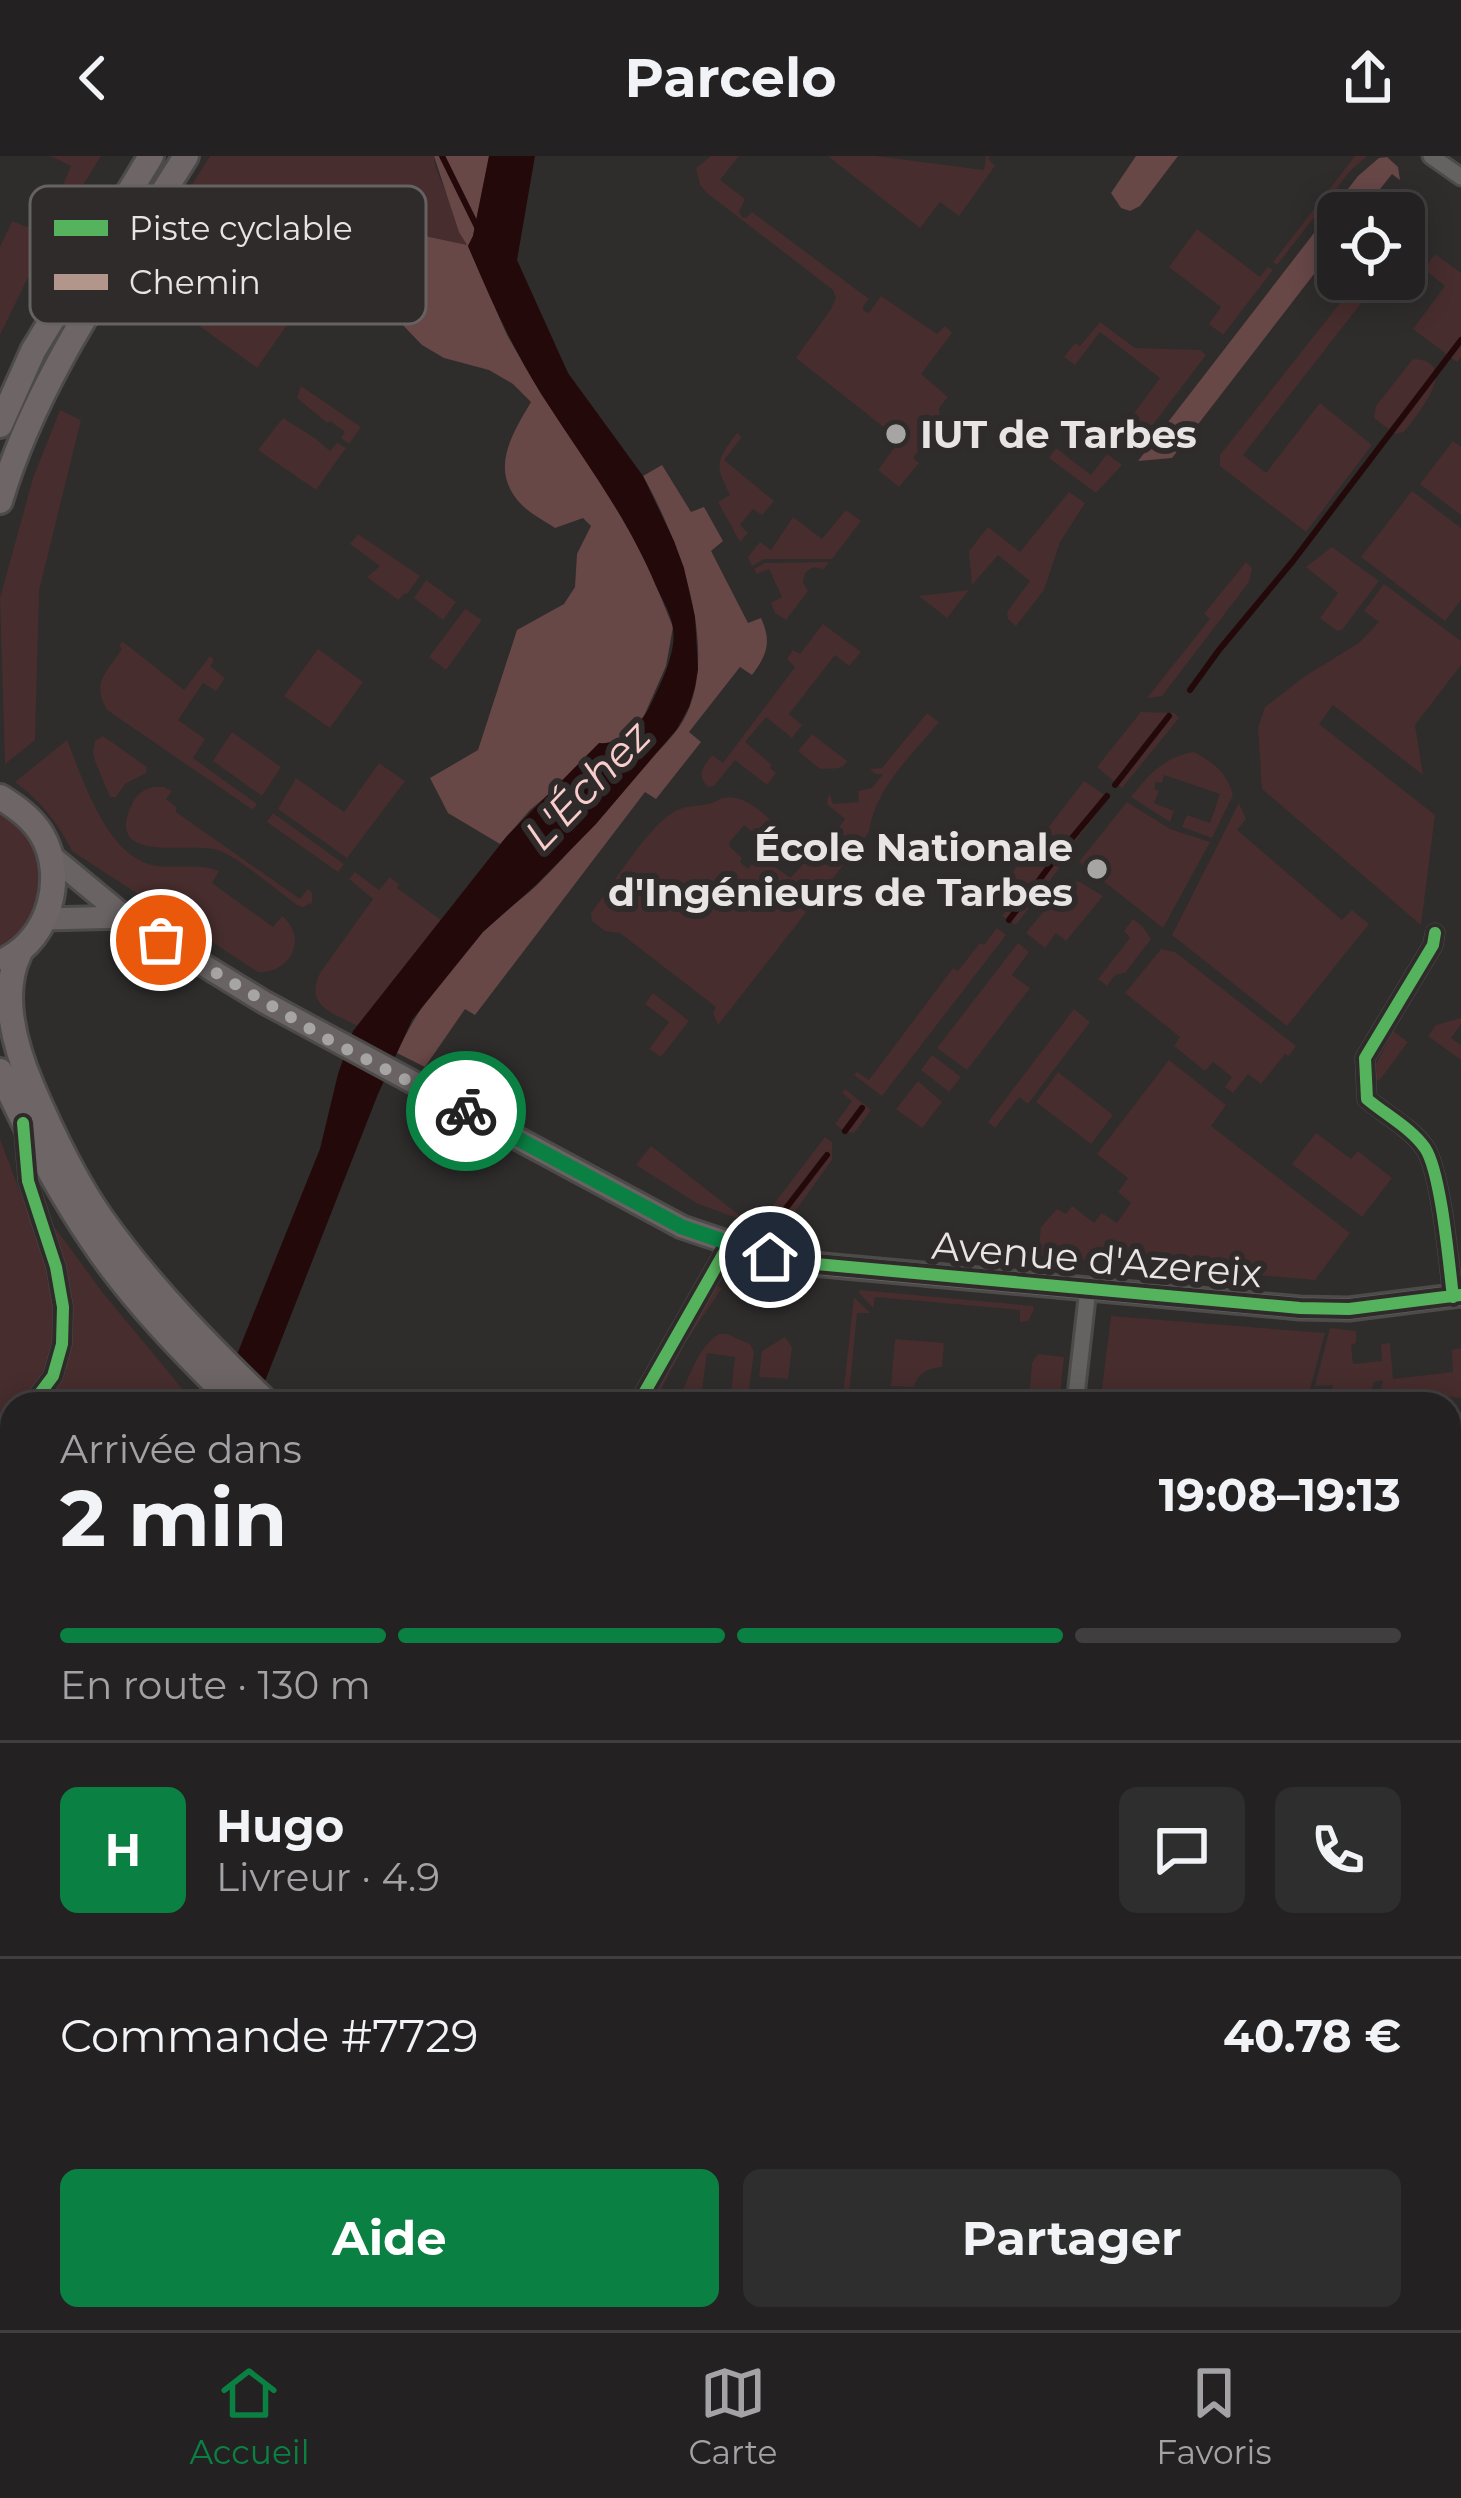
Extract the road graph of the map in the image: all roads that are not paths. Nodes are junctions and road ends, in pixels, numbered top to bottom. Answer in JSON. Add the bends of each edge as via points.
{"nodes":[{"id":1,"x":151,"y":156,"type":"edge"},
{"id":2,"x":186,"y":156,"type":"edge"},
{"id":3,"x":1430,"y":156,"type":"edge"},
{"id":4,"x":1461,"y":177,"type":"edge"},
{"id":5,"x":133,"y":186,"type":"edge"},
{"id":6,"x":167,"y":186,"type":"edge"},
{"id":7,"x":49,"y":324,"type":"edge"},
{"id":8,"x":82,"y":324,"type":"edge"},
{"id":9,"x":0,"y":425,"type":"edge"},
{"id":10,"x":0,"y":501,"type":"edge"},
{"id":11,"x":0,"y":797,"type":"edge"},
{"id":12,"x":50,"y":855,"type":"junction"},
{"id":13,"x":125,"y":917,"type":"junction"},
{"id":14,"x":46,"y":919,"type":"junction"},
{"id":15,"x":1435,"y":933,"type":"dead end"},
{"id":16,"x":9,"y":958,"type":"edge"},
{"id":17,"x":0,"y":1071,"type":"edge"},
{"id":18,"x":23,"y":1123,"type":"junction"},
{"id":19,"x":729,"y":1244,"type":"junction"},
{"id":20,"x":1088,"y":1289,"type":"junction"},
{"id":21,"x":1457,"y":1296,"type":"edge"},
{"id":22,"x":207,"y":1360,"type":"junction"},
{"id":23,"x":41,"y":1392,"type":"edge"},
{"id":24,"x":228,"y":1392,"type":"edge"},
{"id":25,"x":251,"y":1392,"type":"edge"},
{"id":26,"x":645,"y":1392,"type":"edge"},
{"id":27,"x":1077,"y":1392,"type":"edge"}],
"edges":[{"from":1,"to":5,"type":"main road"},
{"from":2,"to":6,"type":"main road"},
{"from":3,"to":4,"type":"street"},
{"from":7,"to":9,"type":"main road"},
{"from":8,"to":10,"type":"main road"},
{"from":11,"to":12,"type":"main road","via":[[32,822]]},
{"from":12,"to":13,"type":"main road","name":"Avenue d'Azereix"},
{"from":12,"to":14,"type":"main road"},
{"from":13,"to":14,"type":"main road"},
{"from":13,"to":19,"type":"main road","name":"Avenue d'Azereix","via":[[338,1044],[682,1227]]},
{"from":14,"to":16,"type":"main road"},
{"from":15,"to":21,"type":"street","via":[[1365,1058],[1366,1085],[1367,1099],[1429,1153]]},
{"from":16,"to":22,"type":"main road","via":[[19,1056],[49,1125],[99,1215]]},
{"from":17,"to":18,"type":"main road"},
{"from":18,"to":22,"type":"main road","via":[[96,1247],[147,1310]]},
{"from":18,"to":23,"type":"street","via":[[28,1181],[63,1307],[62,1344]]},
{"from":19,"to":20,"type":"main road","name":"Avenue d'Azereix","via":[[782,1261]]},
{"from":19,"to":26,"type":"street"},
{"from":20,"to":21,"type":"main road","name":"Avenue d'Azereix","via":[[1333,1309]]},
{"from":20,"to":27,"type":"street","name":"Avenue d'Azereix"},
{"from":22,"to":24,"type":"main road"},
{"from":22,"to":25,"type":"main road"}]}
